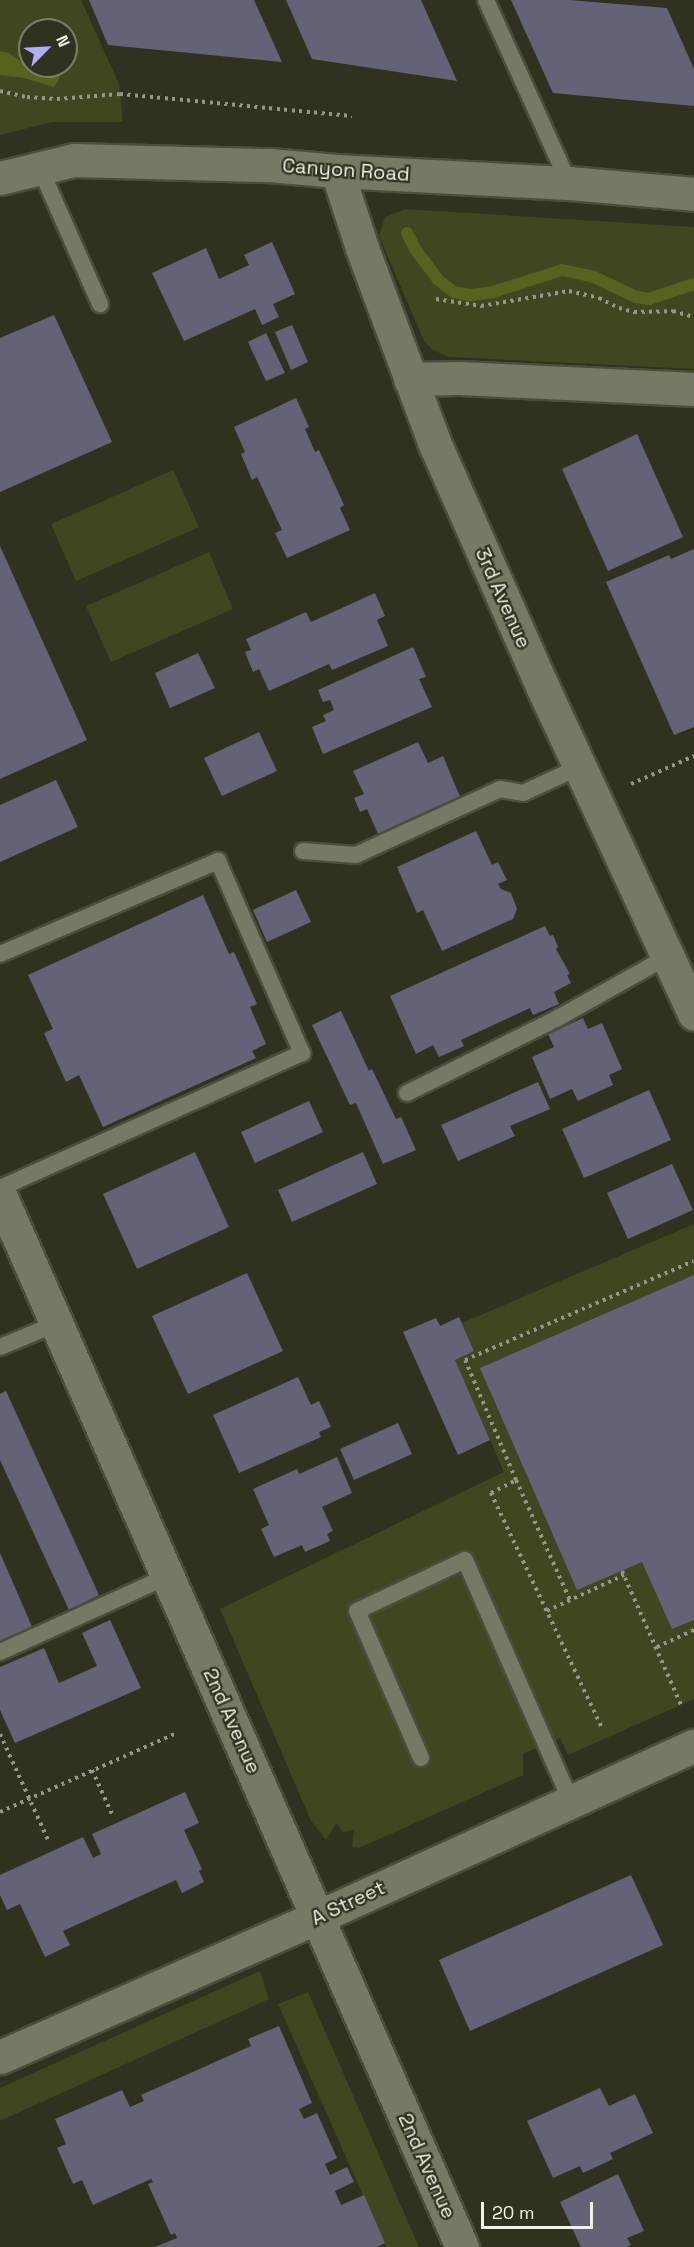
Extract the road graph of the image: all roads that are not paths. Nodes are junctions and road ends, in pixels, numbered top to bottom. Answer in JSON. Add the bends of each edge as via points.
{"nodes":[{"id":1,"x":486,"y":0,"type":"edge"},
{"id":2,"x":40,"y":168,"type":"junction"},
{"id":3,"x":337,"y":171,"type":"junction"},
{"id":4,"x":0,"y":178,"type":"edge"},
{"id":5,"x":569,"y":183,"type":"junction"},
{"id":6,"x":694,"y":194,"type":"edge"},
{"id":7,"x":100,"y":304,"type":"dead end"},
{"id":8,"x":410,"y":379,"type":"junction"},
{"id":9,"x":694,"y":389,"type":"edge"},
{"id":10,"x":579,"y":767,"type":"junction"},
{"id":11,"x":303,"y":851,"type":"dead end"},
{"id":12,"x":0,"y":954,"type":"edge"},
{"id":13,"x":678,"y":963,"type":"edge"},
{"id":14,"x":694,"y":1014,"type":"edge"},
{"id":15,"x":407,"y":1093,"type":"dead end"},
{"id":16,"x":0,"y":1188,"type":"edge"},
{"id":17,"x":0,"y":1195,"type":"edge"},
{"id":18,"x":58,"y":1323,"type":"junction"},
{"id":19,"x":0,"y":1347,"type":"edge"},
{"id":20,"x":168,"y":1576,"type":"junction"},
{"id":21,"x":0,"y":1652,"type":"edge"},
{"id":22,"x":694,"y":1746,"type":"edge"},
{"id":23,"x":421,"y":1758,"type":"dead end"},
{"id":24,"x":571,"y":1802,"type":"junction"},
{"id":25,"x":318,"y":1917,"type":"junction"},
{"id":26,"x":0,"y":2057,"type":"edge"},
{"id":27,"x":462,"y":2247,"type":"edge"}],
"edges":[{"from":1,"to":5,"type":"lane"},
{"from":2,"to":3,"type":"street","name":"Canyon Road","via":[[74,160],[270,165]]},
{"from":2,"to":4,"type":"street","name":"Canyon Road"},
{"from":2,"to":7,"type":"lane"},
{"from":3,"to":5,"type":"street","name":"Canyon Road"},
{"from":3,"to":8,"type":"street","name":"3rd Avenue"},
{"from":5,"to":6,"type":"street","name":"Canyon Road"},
{"from":8,"to":9,"type":"street"},
{"from":8,"to":10,"type":"street","name":"3rd Avenue"},
{"from":10,"to":11,"type":"lane","via":[[523,793],[500,789],[356,855]]},
{"from":10,"to":13,"type":"street","name":"3rd Avenue"},
{"from":12,"to":16,"type":"lane","via":[[218,861],[302,1053]]},
{"from":13,"to":14,"type":"street","name":"3rd Avenue"},
{"from":13,"to":15,"type":"lane"},
{"from":17,"to":18,"type":"street","name":"2nd Avenue"},
{"from":18,"to":19,"type":"lane"},
{"from":18,"to":20,"type":"street","name":"2nd Avenue"},
{"from":20,"to":21,"type":"lane"},
{"from":20,"to":25,"type":"street","name":"2nd Avenue"},
{"from":22,"to":24,"type":"street","name":"A Street"},
{"from":23,"to":24,"type":"lane","via":[[357,1611],[465,1560]]},
{"from":24,"to":25,"type":"street","name":"A Street"},
{"from":25,"to":26,"type":"street","name":"A Street"},
{"from":25,"to":27,"type":"street","name":"2nd Avenue"}]}
